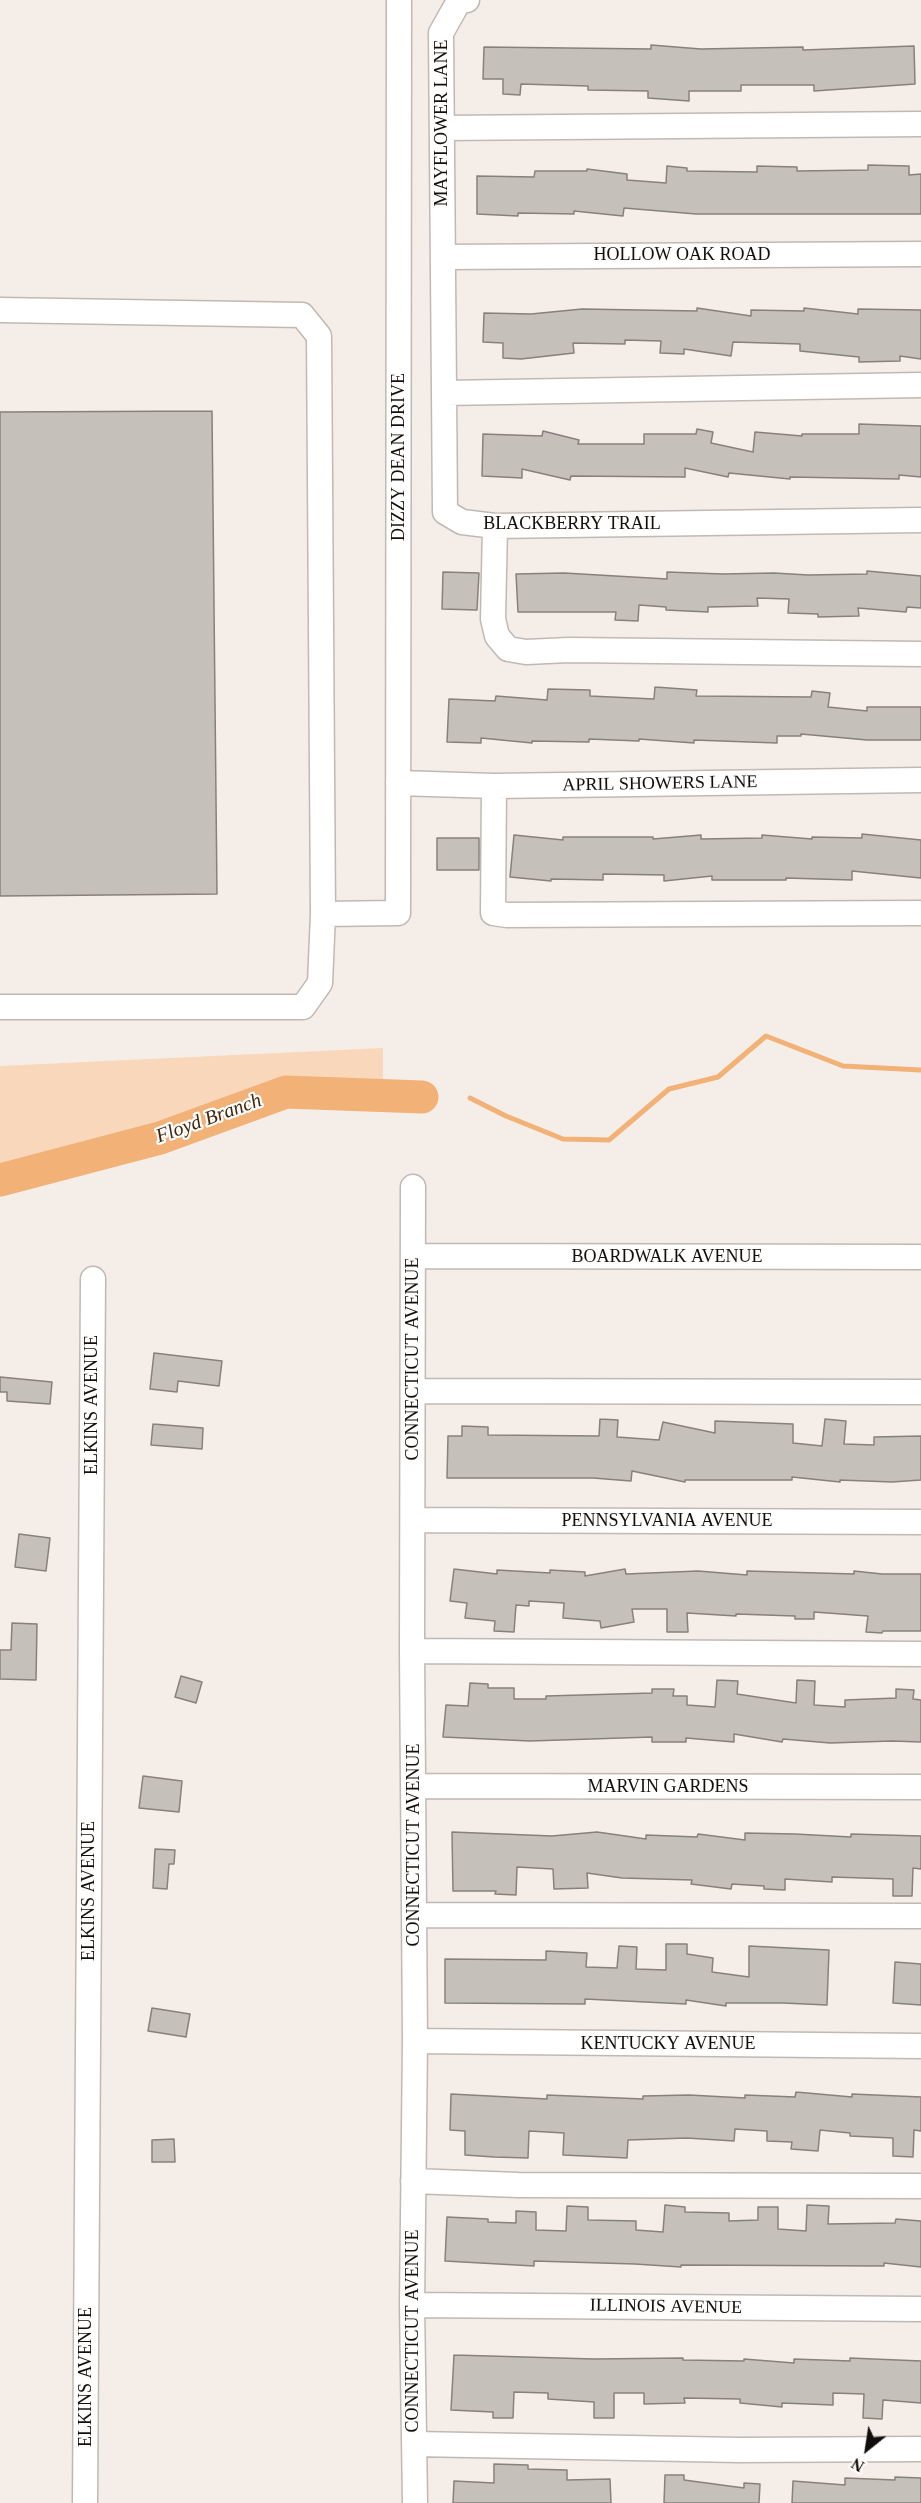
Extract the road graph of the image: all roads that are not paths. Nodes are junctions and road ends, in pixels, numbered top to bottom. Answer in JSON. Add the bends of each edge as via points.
{"nodes":[{"id":1,"x":399,"y":0,"type":"edge"},
{"id":2,"x":467,"y":0,"type":"edge"},
{"id":3,"x":921,"y":124,"type":"edge"},
{"id":4,"x":442,"y":128,"type":"junction"},
{"id":5,"x":921,"y":254,"type":"edge"},
{"id":6,"x":443,"y":257,"type":"junction"},
{"id":7,"x":0,"y":310,"type":"edge"},
{"id":8,"x":921,"y":386,"type":"edge"},
{"id":9,"x":444,"y":393,"type":"junction"},
{"id":10,"x":921,"y":520,"type":"edge"},
{"id":11,"x":495,"y":526,"type":"junction"},
{"id":12,"x":921,"y":654,"type":"edge"},
{"id":13,"x":921,"y":780,"type":"edge"},
{"id":14,"x":398,"y":783,"type":"junction"},
{"id":15,"x":494,"y":786,"type":"junction"},
{"id":16,"x":921,"y":913,"type":"edge"},
{"id":17,"x":323,"y":914,"type":"junction"},
{"id":18,"x":0,"y":1007,"type":"edge"},
{"id":19,"x":413,"y":1187,"type":"dead end"},
{"id":20,"x":413,"y":1256,"type":"junction"},
{"id":21,"x":921,"y":1257,"type":"edge"},
{"id":22,"x":93,"y":1279,"type":"dead end"},
{"id":23,"x":414,"y":1390,"type":"junction"},
{"id":24,"x":921,"y":1392,"type":"edge"},
{"id":25,"x":413,"y":1520,"type":"junction"},
{"id":26,"x":921,"y":1522,"type":"edge"},
{"id":27,"x":412,"y":1651,"type":"junction"},
{"id":28,"x":921,"y":1654,"type":"edge"},
{"id":29,"x":414,"y":1786,"type":"junction"},
{"id":30,"x":921,"y":1787,"type":"edge"},
{"id":31,"x":414,"y":1915,"type":"junction"},
{"id":32,"x":921,"y":1916,"type":"edge"},
{"id":33,"x":415,"y":2042,"type":"junction"},
{"id":34,"x":921,"y":2046,"type":"edge"},
{"id":35,"x":413,"y":2181,"type":"junction"},
{"id":36,"x":921,"y":2186,"type":"edge"},
{"id":37,"x":412,"y":2305,"type":"junction"},
{"id":38,"x":921,"y":2309,"type":"edge"},
{"id":39,"x":414,"y":2444,"type":"junction"},
{"id":40,"x":921,"y":2449,"type":"edge"},
{"id":41,"x":86,"y":2503,"type":"edge"},
{"id":42,"x":415,"y":2503,"type":"edge"}],
"edges":[{"from":1,"to":14,"type":"street","name":"DIZZY DEAN DRIVE"},
{"from":2,"to":4,"type":"street","name":"MAYFLOWER LANE","via":[[459,1],[441,33]]},
{"from":3,"to":4,"type":"street"},
{"from":4,"to":6,"type":"street","name":"MAYFLOWER LANE"},
{"from":5,"to":6,"type":"street","name":"HOLLOW OAK ROAD"},
{"from":6,"to":9,"type":"street","name":"BLACKBERRY TRAIL"},
{"from":7,"to":17,"type":"street","via":[[302,315],[319,336]]},
{"from":8,"to":9,"type":"street"},
{"from":9,"to":11,"type":"street","name":"BLACKBERRY TRAIL","via":[[445,512],[462,522]]},
{"from":10,"to":11,"type":"street","name":"BLACKBERRY TRAIL"},
{"from":11,"to":12,"type":"street","via":[[493,619],[497,636],[508,649]]},
{"from":13,"to":15,"type":"street","name":"APRIL SHOWERS LANE"},
{"from":14,"to":15,"type":"street","name":"APRIL SHOWERS LANE"},
{"from":14,"to":17,"type":"street","name":"DIZZY DEAN DRIVE","via":[[398,913]]},
{"from":15,"to":16,"type":"street","via":[[493,913]]},
{"from":17,"to":18,"type":"street","via":[[320,983],[303,1007]]},
{"from":19,"to":20,"type":"street","name":"CONNECTICUT AVENUE"},
{"from":20,"to":21,"type":"street","name":"BOARDWALK AVENUE"},
{"from":20,"to":23,"type":"street","name":"CONNECTICUT AVENUE"},
{"from":22,"to":41,"type":"street","name":"ELKINS AVENUE"},
{"from":23,"to":24,"type":"street"},
{"from":23,"to":25,"type":"street","name":"CONNECTICUT AVENUE"},
{"from":25,"to":26,"type":"street","name":"PENNSYLVANIA AVENUE"},
{"from":25,"to":27,"type":"street","name":"CONNECTICUT AVENUE"},
{"from":27,"to":28,"type":"street"},
{"from":27,"to":29,"type":"street","name":"CONNECTICUT AVENUE"},
{"from":29,"to":30,"type":"street","name":"MARVIN GARDENS"},
{"from":29,"to":31,"type":"street","name":"CONNECTICUT AVENUE"},
{"from":31,"to":32,"type":"street"},
{"from":31,"to":33,"type":"street","name":"CONNECTICUT AVENUE"},
{"from":33,"to":34,"type":"street","name":"KENTUCKY AVENUE"},
{"from":33,"to":35,"type":"street","name":"CONNECTICUT AVENUE"},
{"from":35,"to":36,"type":"street"},
{"from":35,"to":37,"type":"street","name":"CONNECTICUT AVENUE"},
{"from":37,"to":38,"type":"street","name":"ILLINOIS AVENUE"},
{"from":37,"to":39,"type":"street","name":"CONNECTICUT AVENUE"},
{"from":39,"to":40,"type":"street"},
{"from":39,"to":42,"type":"street","name":"CONNECTICUT AVENUE"}]}
